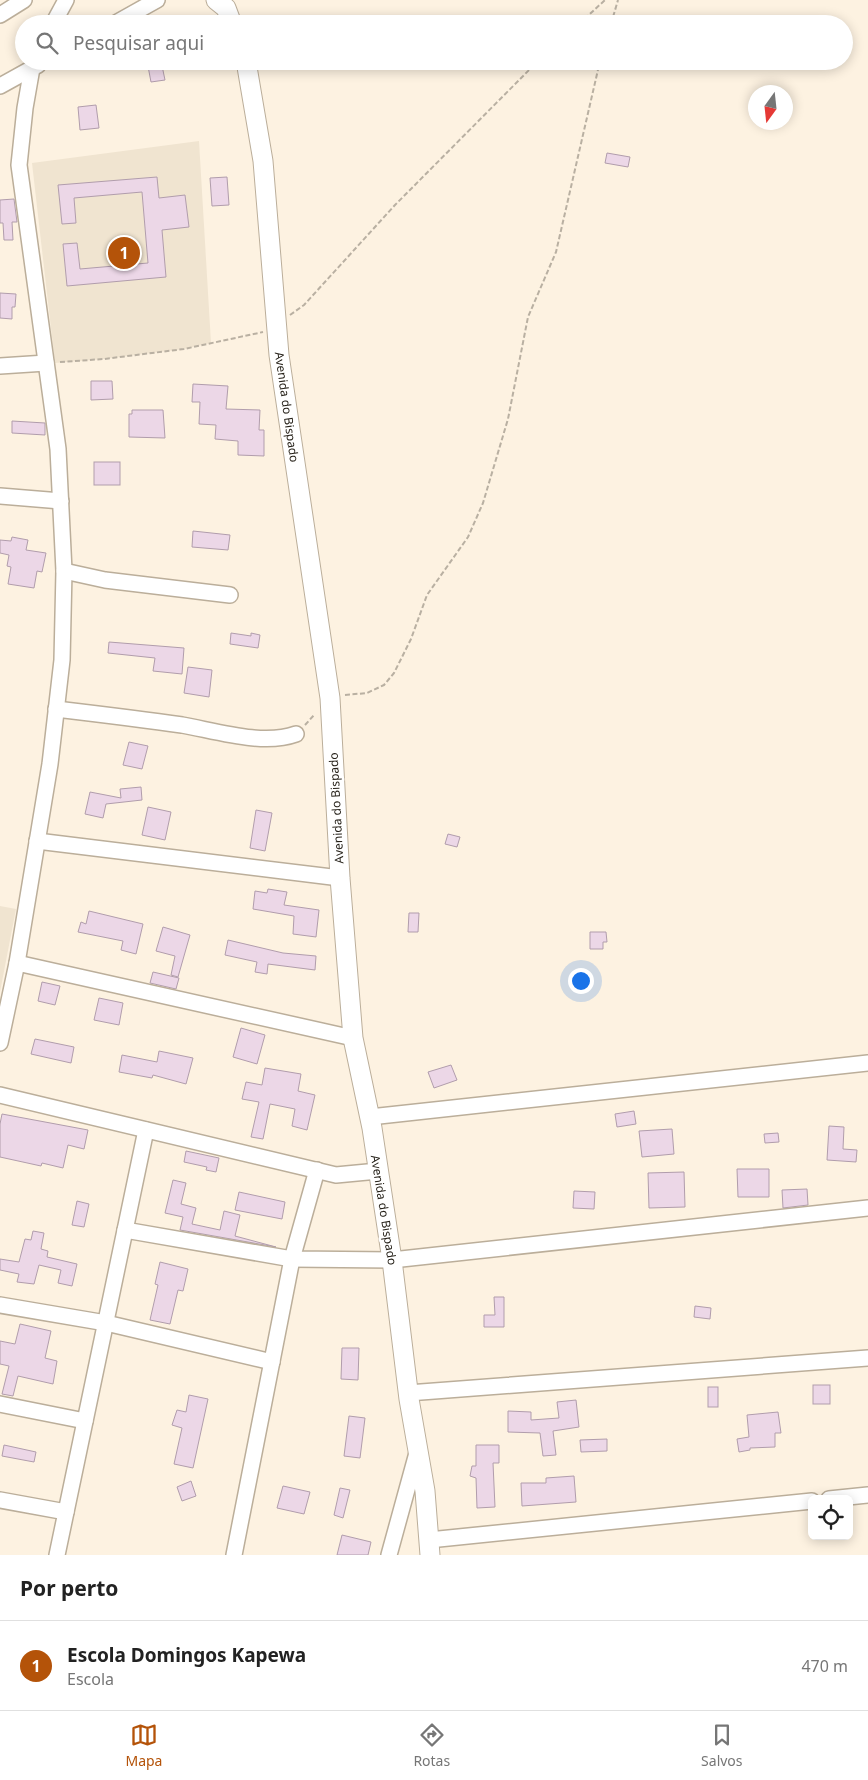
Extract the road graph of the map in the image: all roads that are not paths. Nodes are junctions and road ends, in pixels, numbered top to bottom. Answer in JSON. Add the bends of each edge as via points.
{"nodes":[{"id":1,"x":24,"y":0,"type":"edge"},
{"id":2,"x":66,"y":0,"type":"edge"},
{"id":3,"x":157,"y":0,"type":"edge"},
{"id":4,"x":216,"y":0,"type":"edge"},
{"id":5,"x":0,"y":15,"type":"edge"},
{"id":6,"x":58,"y":15,"type":"edge"},
{"id":7,"x":130,"y":15,"type":"edge"},
{"id":8,"x":229,"y":15,"type":"edge"},
{"id":9,"x":26,"y":70,"type":"edge"},
{"id":10,"x":35,"y":70,"type":"edge"},
{"id":11,"x":248,"y":70,"type":"edge"},
{"id":12,"x":0,"y":86,"type":"edge"},
{"id":13,"x":46,"y":363,"type":"junction"},
{"id":14,"x":0,"y":366,"type":"edge"},
{"id":15,"x":0,"y":496,"type":"edge"},
{"id":16,"x":61,"y":501,"type":"junction"},
{"id":17,"x":64,"y":571,"type":"junction"},
{"id":18,"x":230,"y":595,"type":"dead end"},
{"id":19,"x":56,"y":709,"type":"junction"},
{"id":20,"x":296,"y":734,"type":"road end"},
{"id":21,"x":38,"y":841,"type":"junction"},
{"id":22,"x":340,"y":878,"type":"junction"},
{"id":23,"x":17,"y":963,"type":"junction"},
{"id":24,"x":353,"y":1038,"type":"junction"},
{"id":25,"x":0,"y":1043,"type":"edge"},
{"id":26,"x":868,"y":1062,"type":"edge"},
{"id":27,"x":0,"y":1095,"type":"edge"},
{"id":28,"x":370,"y":1117,"type":"junction"},
{"id":29,"x":146,"y":1130,"type":"junction"},
{"id":30,"x":317,"y":1170,"type":"junction"},
{"id":31,"x":378,"y":1171,"type":"junction"},
{"id":32,"x":868,"y":1208,"type":"edge"},
{"id":33,"x":125,"y":1230,"type":"junction"},
{"id":34,"x":292,"y":1259,"type":"junction"},
{"id":35,"x":392,"y":1260,"type":"junction"},
{"id":36,"x":0,"y":1305,"type":"edge"},
{"id":37,"x":106,"y":1323,"type":"junction"},
{"id":38,"x":868,"y":1358,"type":"edge"},
{"id":39,"x":272,"y":1362,"type":"junction"},
{"id":40,"x":408,"y":1393,"type":"junction"},
{"id":41,"x":0,"y":1404,"type":"edge"},
{"id":42,"x":85,"y":1421,"type":"junction"},
{"id":43,"x":418,"y":1449,"type":"junction"},
{"id":44,"x":868,"y":1495,"type":"edge"},
{"id":45,"x":853,"y":1497,"type":"edge"},
{"id":46,"x":0,"y":1500,"type":"edge"},
{"id":47,"x":808,"y":1501,"type":"edge"},
{"id":48,"x":66,"y":1512,"type":"junction"},
{"id":49,"x":430,"y":1548,"type":"edge"},
{"id":50,"x":57,"y":1555,"type":"edge"},
{"id":51,"x":234,"y":1555,"type":"edge"},
{"id":52,"x":390,"y":1555,"type":"edge"}],
"edges":[{"from":1,"to":5,"type":"street"},
{"from":2,"to":6,"type":"street"},
{"from":3,"to":7,"type":"street"},
{"from":4,"to":8,"type":"main road"},
{"from":9,"to":12,"type":"street"},
{"from":10,"to":13,"type":"street","via":[[25,108],[19,165]]},
{"from":11,"to":22,"type":"main road","name":"Avenida do Bispado","via":[[263,161],[279,355],[330,698]]},
{"from":13,"to":14,"type":"street"},
{"from":13,"to":16,"type":"street","via":[[58,450]]},
{"from":15,"to":16,"type":"street"},
{"from":16,"to":17,"type":"street"},
{"from":17,"to":18,"type":"street","via":[[105,580]]},
{"from":17,"to":19,"type":"street","via":[[62,660]]},
{"from":19,"to":20,"type":"street","via":[[250,737],[283,739]]},
{"from":19,"to":21,"type":"street"},
{"from":21,"to":22,"type":"street"},
{"from":21,"to":23,"type":"street"},
{"from":22,"to":24,"type":"main road","name":"Avenida do Bispado"},
{"from":23,"to":24,"type":"street"},
{"from":23,"to":25,"type":"street"},
{"from":24,"to":28,"type":"main road","name":"Avenida do Bispado"},
{"from":26,"to":28,"type":"street"},
{"from":27,"to":29,"type":"street"},
{"from":28,"to":31,"type":"main road","name":"Avenida do Bispado"},
{"from":29,"to":30,"type":"street"},
{"from":29,"to":33,"type":"street"},
{"from":30,"to":31,"type":"street","via":[[336,1175]]},
{"from":30,"to":34,"type":"street"},
{"from":31,"to":35,"type":"main road","name":"Avenida do Bispado"},
{"from":32,"to":35,"type":"street"},
{"from":33,"to":34,"type":"street"},
{"from":33,"to":37,"type":"street"},
{"from":34,"to":35,"type":"street"},
{"from":34,"to":39,"type":"street"},
{"from":35,"to":40,"type":"main road","name":"Avenida do Bispado"},
{"from":36,"to":37,"type":"street"},
{"from":37,"to":39,"type":"street"},
{"from":37,"to":42,"type":"street"},
{"from":38,"to":40,"type":"street"},
{"from":39,"to":51,"type":"street"},
{"from":40,"to":43,"type":"main road","name":"Avenida do Bispado"},
{"from":41,"to":42,"type":"street"},
{"from":42,"to":48,"type":"street"},
{"from":43,"to":49,"type":"main road","name":"Avenida do Bispado"},
{"from":43,"to":52,"type":"street"},
{"from":44,"to":45,"type":"street"},
{"from":46,"to":48,"type":"street"},
{"from":47,"to":49,"type":"street"},
{"from":48,"to":50,"type":"street"}]}
